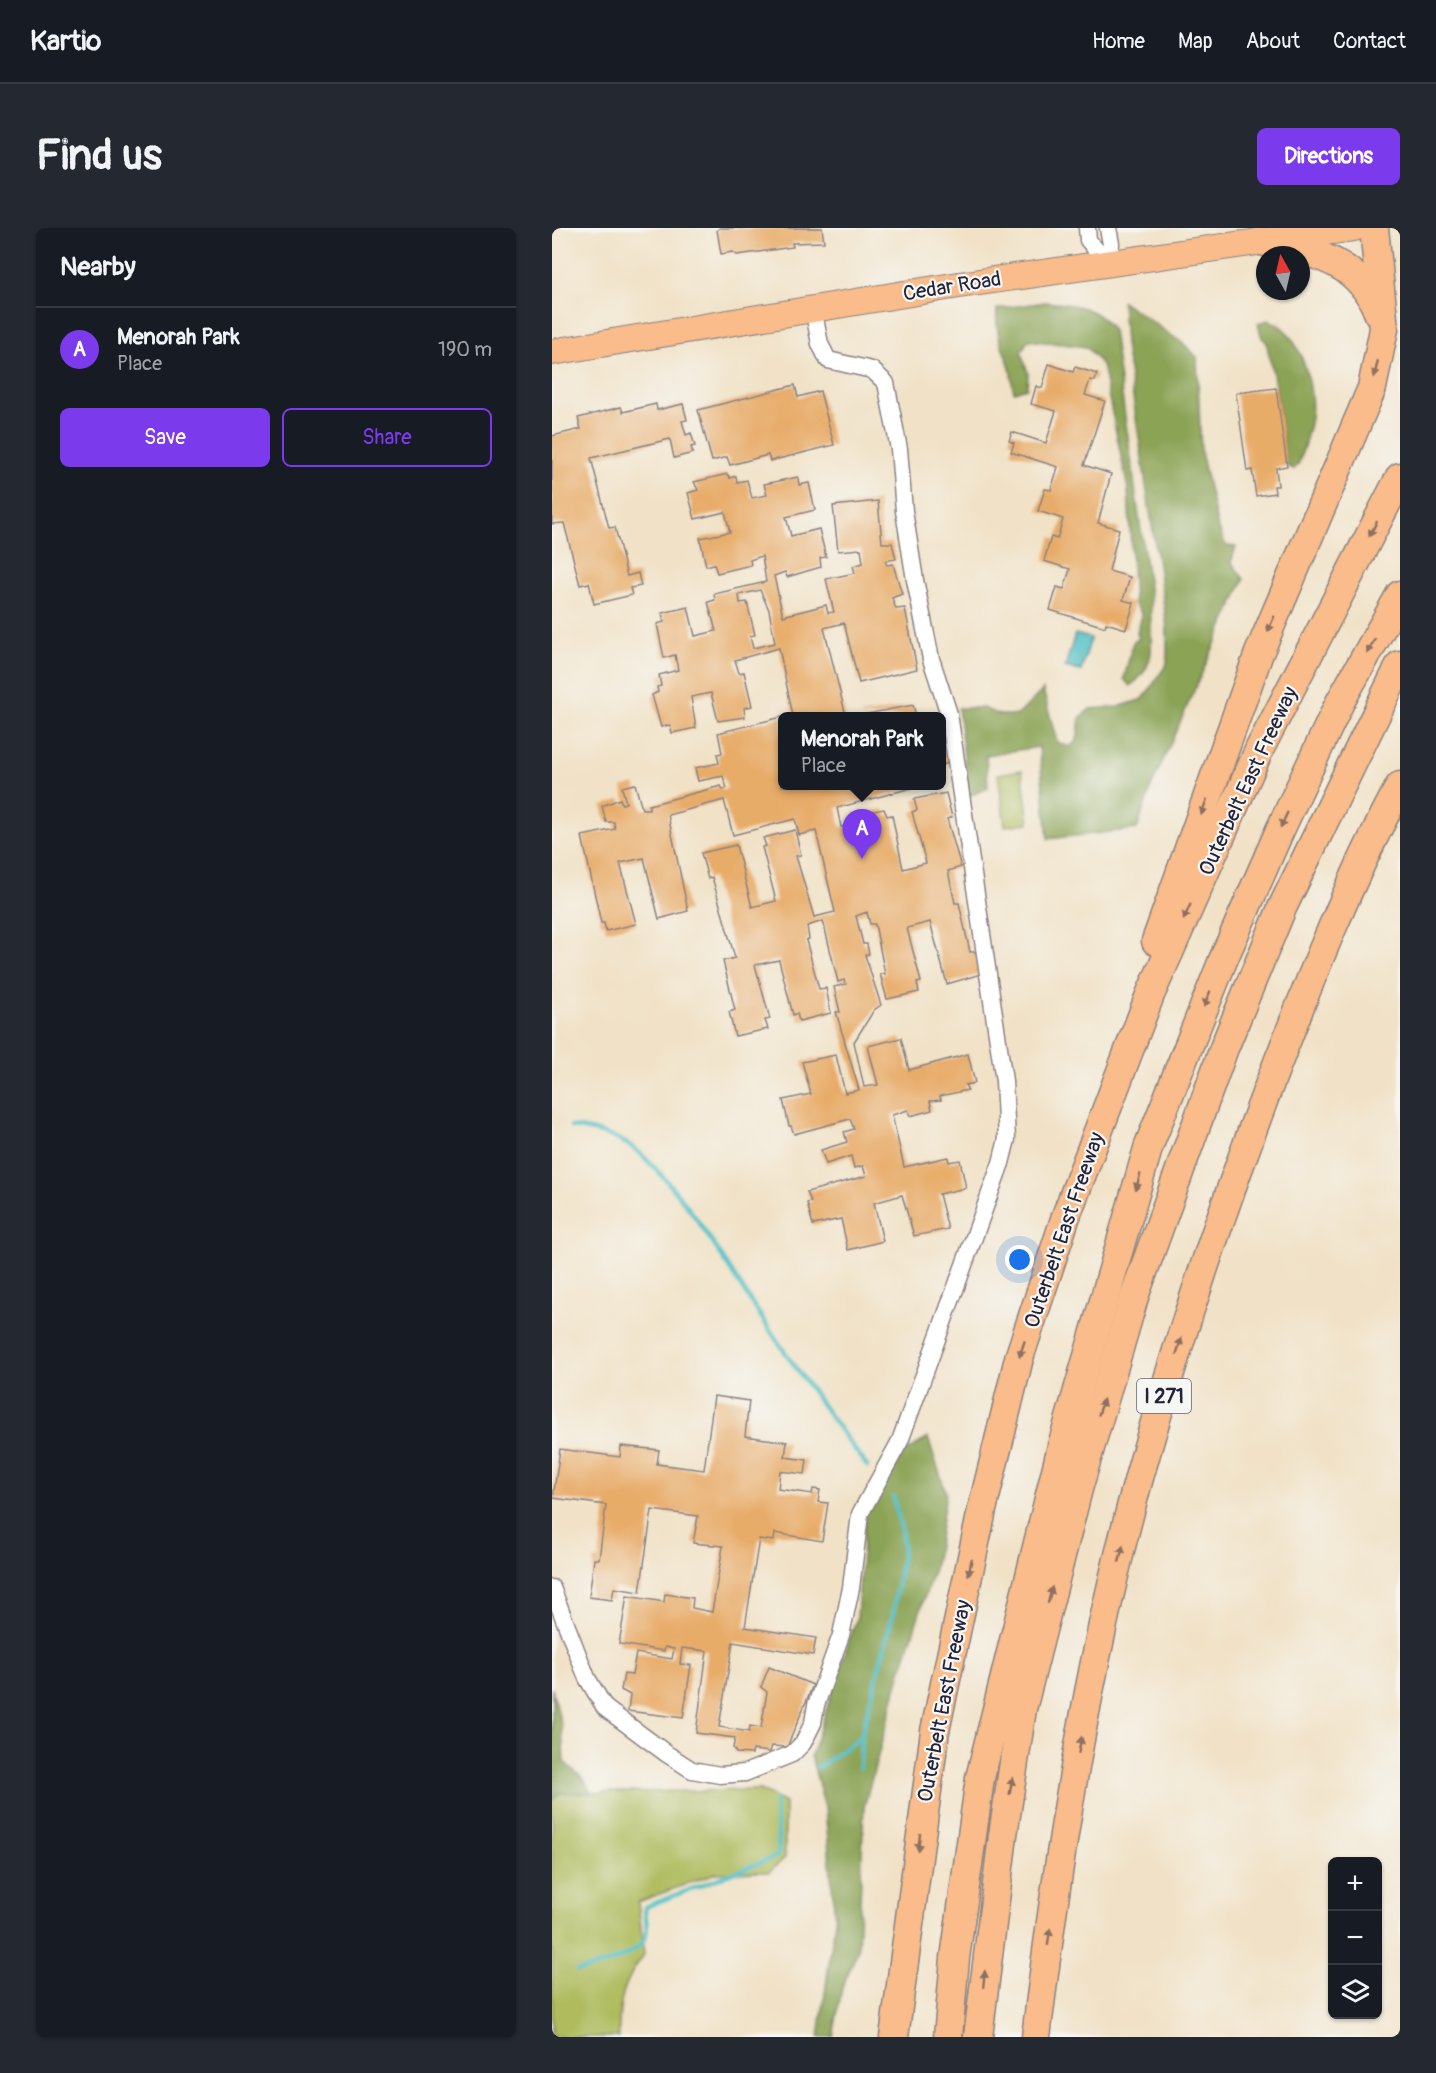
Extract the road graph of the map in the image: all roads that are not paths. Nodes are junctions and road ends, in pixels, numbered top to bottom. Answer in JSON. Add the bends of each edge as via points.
{"nodes":[{"id":1,"x":1087,"y":228,"type":"edge"},
{"id":2,"x":1108,"y":228,"type":"edge"},
{"id":3,"x":1354,"y":228,"type":"edge"},
{"id":4,"x":1374,"y":228,"type":"edge"},
{"id":5,"x":1261,"y":242,"type":"junction"},
{"id":6,"x":1107,"y":263,"type":"junction"},
{"id":7,"x":813,"y":308,"type":"junction"},
{"id":8,"x":1384,"y":329,"type":"junction"},
{"id":9,"x":552,"y":352,"type":"edge"},
{"id":10,"x":1400,"y":477,"type":"edge"},
{"id":11,"x":1400,"y":595,"type":"edge"},
{"id":12,"x":1400,"y":665,"type":"edge"},
{"id":13,"x":1400,"y":786,"type":"edge"},
{"id":14,"x":1066,"y":1216,"type":"junction"},
{"id":15,"x":552,"y":1588,"type":"edge"},
{"id":16,"x":894,"y":2037,"type":"edge"},
{"id":17,"x":948,"y":2037,"type":"edge"},
{"id":18,"x":978,"y":2037,"type":"edge"},
{"id":19,"x":1036,"y":2037,"type":"edge"}],
"edges":[{"from":1,"to":6,"type":"street","via":[[1089,240]]},
{"from":2,"to":6,"type":"street","via":[[1111,244]]},
{"from":3,"to":5,"type":"main road","name":"Cedar Road"},
{"from":4,"to":8,"type":"highway"},
{"from":5,"to":6,"type":"main road","name":"Cedar Road"},
{"from":5,"to":8,"type":"highway","via":[[1312,253],[1345,267],[1371,294]]},
{"from":6,"to":7,"type":"main road","name":"Cedar Road"},
{"from":7,"to":9,"type":"main road","name":"Cedar Road"},
{"from":7,"to":15,"type":"street","via":[[820,344],[828,360],[872,370],[886,383],[899,449],[915,580],[931,659],[950,714],[1004,1082],[1007,1139],[900,1441],[860,1514],[841,1635],[813,1723],[792,1754],[745,1773],[720,1775],[692,1770],[605,1708],[587,1678]]},
{"from":8,"to":14,"type":"highway","one_way":true,"via":[[1372,388],[1258,653],[1162,923]]},
{"from":10,"to":14,"type":"highway","name":"Outerbelt East Freeway","one_way":true,"via":[[1260,748],[1150,995]]},
{"from":11,"to":17,"type":"highway","one_way":true,"via":[[1340,702],[1280,830],[1149,1145],[1062,1446],[980,1778]]},
{"from":18,"to":12,"type":"highway","one_way":true,"via":[[1023,1709],[1081,1477],[1134,1297],[1224,1048],[1282,908]]},
{"from":19,"to":13,"type":"highway","number":"I 271","one_way":true,"via":[[1066,1816],[1099,1646],[1139,1476],[1197,1288],[1251,1133],[1318,960]]},
{"from":14,"to":16,"type":"highway","name":"Outerbelt East Freeway","one_way":true,"via":[[1019,1358],[935,1731]]}]}
